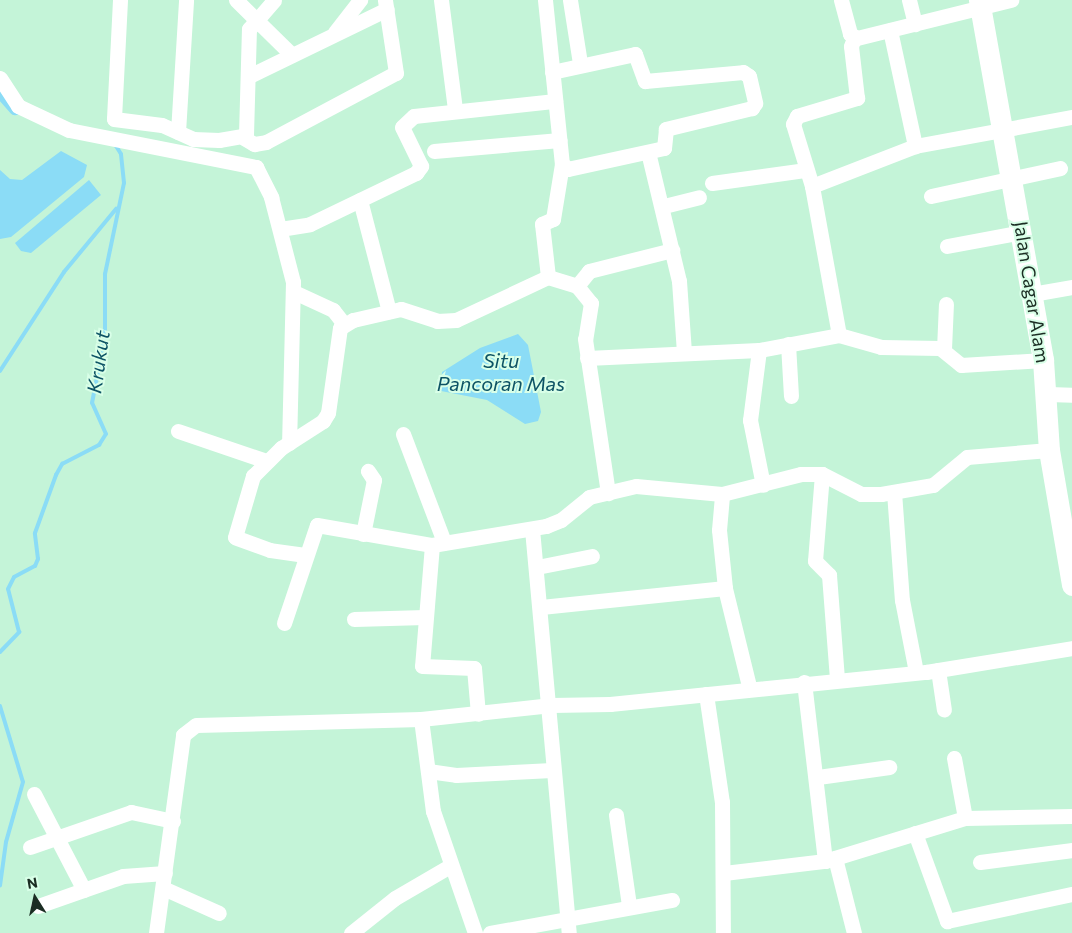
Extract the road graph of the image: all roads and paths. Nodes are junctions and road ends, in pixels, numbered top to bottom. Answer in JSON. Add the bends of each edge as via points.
{"nodes":[{"id":1,"x":120,"y":0,"type":"edge"},
{"id":2,"x":186,"y":0,"type":"edge"},
{"id":3,"x":236,"y":0,"type":"edge"},
{"id":4,"x":274,"y":0,"type":"edge"},
{"id":5,"x":360,"y":0,"type":"edge"},
{"id":6,"x":441,"y":0,"type":"edge"},
{"id":7,"x":545,"y":0,"type":"edge"},
{"id":8,"x":570,"y":0,"type":"edge"},
{"id":9,"x":841,"y":0,"type":"edge"},
{"id":10,"x":909,"y":0,"type":"edge"},
{"id":11,"x":1011,"y":0,"type":"edge"},
{"id":12,"x":979,"y":3,"type":"edge"},
{"id":13,"x":386,"y":5,"type":"edge"},
{"id":14,"x":256,"y":19,"type":"junction"},
{"id":15,"x":915,"y":24,"type":"junction"},
{"id":16,"x":890,"y":30,"type":"junction"},
{"id":17,"x":331,"y":36,"type":"junction"},
{"id":18,"x":854,"y":38,"type":"junction"},
{"id":19,"x":292,"y":55,"type":"junction"},
{"id":20,"x":580,"y":63,"type":"junction"},
{"id":21,"x":552,"y":72,"type":"junction"},
{"id":22,"x":249,"y":76,"type":"junction"},
{"id":23,"x":0,"y":78,"type":"edge"},
{"id":24,"x":555,"y":101,"type":"junction"},
{"id":25,"x":454,"y":110,"type":"junction"},
{"id":26,"x":1072,"y":118,"type":"edge"},
{"id":27,"x":1002,"y":130,"type":"junction"},
{"id":28,"x":178,"y":132,"type":"junction"},
{"id":29,"x":244,"y":138,"type":"junction"},
{"id":30,"x":560,"y":140,"type":"junction"},
{"id":31,"x":915,"y":146,"type":"junction"},
{"id":32,"x":434,"y":151,"type":"dead end"},
{"id":33,"x":648,"y":152,"type":"junction"},
{"id":34,"x":562,"y":164,"type":"junction"},
{"id":35,"x":1060,"y":168,"type":"dead end"},
{"id":36,"x":806,"y":170,"type":"junction"},
{"id":37,"x":1012,"y":176,"type":"junction"},
{"id":38,"x":712,"y":183,"type":"dead end"},
{"id":39,"x":812,"y":186,"type":"junction"},
{"id":40,"x":931,"y":196,"type":"dead end"},
{"id":41,"x":699,"y":197,"type":"dead end"},
{"id":42,"x":360,"y":200,"type":"junction"},
{"id":43,"x":664,"y":206,"type":"junction"},
{"id":44,"x":280,"y":229,"type":"junction"},
{"id":45,"x":1022,"y":232,"type":"junction"},
{"id":46,"x":947,"y":246,"type":"dead end"},
{"id":47,"x":672,"y":250,"type":"junction"},
{"id":48,"x":548,"y":278,"type":"junction"},
{"id":49,"x":577,"y":286,"type":"junction"},
{"id":50,"x":1072,"y":287,"type":"edge"},
{"id":51,"x":294,"y":292,"type":"junction"},
{"id":52,"x":1032,"y":294,"type":"junction"},
{"id":53,"x":946,"y":304,"type":"dead end"},
{"id":54,"x":389,"y":311,"type":"junction"},
{"id":55,"x":344,"y":324,"type":"junction"},
{"id":56,"x":839,"y":334,"type":"junction"},
{"id":57,"x":788,"y":344,"type":"junction"},
{"id":58,"x":944,"y":349,"type":"junction"},
{"id":59,"x":759,"y":350,"type":"junction"},
{"id":60,"x":684,"y":352,"type":"junction"},
{"id":61,"x":587,"y":358,"type":"junction"},
{"id":62,"x":1043,"y":360,"type":"junction"},
{"id":63,"x":1048,"y":394,"type":"junction"},
{"id":64,"x":1072,"y":395,"type":"edge"},
{"id":65,"x":791,"y":396,"type":"dead end"},
{"id":66,"x":178,"y":431,"type":"dead end"},
{"id":67,"x":403,"y":434,"type":"dead end"},
{"id":68,"x":289,"y":443,"type":"junction"},
{"id":69,"x":1049,"y":450,"type":"junction"},
{"id":70,"x":266,"y":461,"type":"junction"},
{"id":71,"x":368,"y":472,"type":"dead end"},
{"id":72,"x":822,"y":474,"type":"junction"},
{"id":73,"x":763,"y":485,"type":"junction"},
{"id":74,"x":894,"y":492,"type":"junction"},
{"id":75,"x":608,"y":493,"type":"junction"},
{"id":76,"x":722,"y":494,"type":"junction"},
{"id":77,"x":1066,"y":525,"type":"edge"},
{"id":78,"x":532,"y":529,"type":"junction"},
{"id":79,"x":363,"y":534,"type":"junction"},
{"id":80,"x":438,"y":544,"type":"junction"},
{"id":81,"x":305,"y":555,"type":"junction"},
{"id":82,"x":592,"y":556,"type":"dead end"},
{"id":83,"x":537,"y":567,"type":"junction"},
{"id":84,"x":1072,"y":585,"type":"edge"},
{"id":85,"x":725,"y":588,"type":"junction"},
{"id":86,"x":541,"y":607,"type":"junction"},
{"id":87,"x":425,"y":617,"type":"junction"},
{"id":88,"x":354,"y":619,"type":"dead end"},
{"id":89,"x":284,"y":623,"type":"dead end"},
{"id":90,"x":1072,"y":648,"type":"edge"},
{"id":91,"x":938,"y":670,"type":"junction"},
{"id":92,"x":916,"y":672,"type":"junction"},
{"id":93,"x":837,"y":679,"type":"junction"},
{"id":94,"x":804,"y":682,"type":"junction"},
{"id":95,"x":748,"y":686,"type":"junction"},
{"id":96,"x":706,"y":694,"type":"junction"},
{"id":97,"x":551,"y":704,"type":"junction"},
{"id":98,"x":944,"y":710,"type":"dead end"},
{"id":99,"x":478,"y":714,"type":"junction"},
{"id":100,"x":421,"y":718,"type":"junction"},
{"id":101,"x":954,"y":758,"type":"dead end"},
{"id":102,"x":889,"y":768,"type":"dead end"},
{"id":103,"x":552,"y":770,"type":"junction"},
{"id":104,"x":428,"y":771,"type":"junction"},
{"id":105,"x":818,"y":777,"type":"junction"},
{"id":106,"x":34,"y":794,"type":"dead end"},
{"id":107,"x":616,"y":815,"type":"dead end"},
{"id":108,"x":1072,"y":816,"type":"edge"},
{"id":109,"x":965,"y":818,"type":"junction"},
{"id":110,"x":173,"y":821,"type":"junction"},
{"id":111,"x":915,"y":833,"type":"junction"},
{"id":112,"x":57,"y":838,"type":"junction"},
{"id":113,"x":30,"y":847,"type":"dead end"},
{"id":114,"x":1072,"y":850,"type":"edge"},
{"id":115,"x":830,"y":859,"type":"junction"},
{"id":116,"x":980,"y":862,"type":"dead end"},
{"id":117,"x":450,"y":866,"type":"junction"},
{"id":118,"x":724,"y":873,"type":"junction"},
{"id":119,"x":164,"y":880,"type":"junction"},
{"id":120,"x":84,"y":890,"type":"junction"},
{"id":121,"x":1072,"y":894,"type":"edge"},
{"id":122,"x":672,"y":900,"type":"dead end"},
{"id":123,"x":629,"y":905,"type":"junction"},
{"id":124,"x":38,"y":906,"type":"dead end"},
{"id":125,"x":219,"y":913,"type":"dead end"},
{"id":126,"x":566,"y":916,"type":"junction"},
{"id":127,"x":949,"y":927,"type":"edge"},
{"id":128,"x":156,"y":933,"type":"edge"},
{"id":129,"x":351,"y":933,"type":"edge"},
{"id":130,"x":475,"y":933,"type":"edge"},
{"id":131,"x":490,"y":933,"type":"edge"},
{"id":132,"x":569,"y":933,"type":"edge"},
{"id":133,"x":724,"y":933,"type":"edge"},
{"id":134,"x":854,"y":933,"type":"edge"}],
"edges":[{"from":1,"to":28,"type":"street","via":[[113,116]]},
{"from":2,"to":28,"type":"street"},
{"from":3,"to":14,"type":"street"},
{"from":4,"to":14,"type":"street"},
{"from":5,"to":17,"type":"street"},
{"from":6,"to":25,"type":"street"},
{"from":7,"to":21,"type":"street"},
{"from":8,"to":20,"type":"street"},
{"from":9,"to":18,"type":"street"},
{"from":10,"to":15,"type":"street"},
{"from":11,"to":12,"type":"street"},
{"from":12,"to":15,"type":"street"},
{"from":12,"to":27,"type":"street","name":"Jalan Cagar Alam"},
{"from":13,"to":17,"type":"street"},
{"from":13,"to":29,"type":"street","via":[[398,64],[392,76],[266,142],[254,144]]},
{"from":14,"to":19,"type":"street"},
{"from":14,"to":22,"type":"street","via":[[249,28]]},
{"from":15,"to":16,"type":"street"},
{"from":16,"to":18,"type":"street"},
{"from":16,"to":31,"type":"street"},
{"from":17,"to":19,"type":"street"},
{"from":18,"to":36,"type":"street","via":[[851,46],[857,98],[794,118]]},
{"from":19,"to":22,"type":"street"},
{"from":20,"to":21,"type":"street"},
{"from":20,"to":33,"type":"street","via":[[635,54],[645,81],[739,71],[749,76],[754,107],[666,128],[665,147]]},
{"from":21,"to":24,"type":"street"},
{"from":22,"to":29,"type":"street"},
{"from":23,"to":44,"type":"street","via":[[18,106],[69,130],[256,167]]},
{"from":24,"to":25,"type":"street"},
{"from":24,"to":30,"type":"street"},
{"from":25,"to":42,"type":"street","via":[[404,122],[420,170]]},
{"from":26,"to":27,"type":"street"},
{"from":27,"to":31,"type":"street"},
{"from":27,"to":37,"type":"street","name":"Jalan Cagar Alam"},
{"from":28,"to":29,"type":"street","via":[[193,139]]},
{"from":30,"to":32,"type":"street"},
{"from":30,"to":34,"type":"street"},
{"from":31,"to":39,"type":"street"},
{"from":33,"to":34,"type":"street","via":[[568,169]]},
{"from":33,"to":43,"type":"street"},
{"from":34,"to":48,"type":"street","via":[[553,219],[542,224]]},
{"from":35,"to":37,"type":"street"},
{"from":36,"to":38,"type":"street"},
{"from":36,"to":39,"type":"street"},
{"from":37,"to":40,"type":"street"},
{"from":37,"to":45,"type":"street","name":"Jalan Cagar Alam"},
{"from":39,"to":56,"type":"street"},
{"from":41,"to":43,"type":"street"},
{"from":42,"to":44,"type":"street","via":[[310,224]]},
{"from":42,"to":54,"type":"street"},
{"from":43,"to":47,"type":"street"},
{"from":44,"to":51,"type":"street"},
{"from":45,"to":46,"type":"street"},
{"from":45,"to":52,"type":"street","name":"Jalan Cagar Alam"},
{"from":47,"to":49,"type":"street","via":[[588,271]]},
{"from":47,"to":60,"type":"street","via":[[682,306]]},
{"from":48,"to":49,"type":"street"},
{"from":48,"to":54,"type":"street","via":[[456,320],[437,321],[409,310]]},
{"from":49,"to":61,"type":"street","via":[[591,304],[585,333]]},
{"from":50,"to":52,"type":"street"},
{"from":51,"to":55,"type":"street","via":[[333,310]]},
{"from":51,"to":68,"type":"street"},
{"from":52,"to":62,"type":"street","name":"Jalan Cagar Alam"},
{"from":53,"to":58,"type":"street"},
{"from":54,"to":55,"type":"street"},
{"from":55,"to":68,"type":"street","via":[[335,340],[328,413],[323,421]]},
{"from":56,"to":57,"type":"street"},
{"from":56,"to":58,"type":"street","via":[[881,347]]},
{"from":57,"to":59,"type":"street"},
{"from":57,"to":65,"type":"street"},
{"from":58,"to":62,"type":"street","via":[[961,365]]},
{"from":59,"to":60,"type":"street"},
{"from":59,"to":73,"type":"street","via":[[750,429]]},
{"from":60,"to":61,"type":"street"},
{"from":61,"to":75,"type":"street"},
{"from":62,"to":63,"type":"street","name":"Jalan Cagar Alam"},
{"from":63,"to":64,"type":"street"},
{"from":63,"to":69,"type":"street","name":"Jalan Cagar Alam"},
{"from":66,"to":70,"type":"street"},
{"from":67,"to":80,"type":"street"},
{"from":68,"to":70,"type":"street"},
{"from":69,"to":74,"type":"street","via":[[967,457],[932,485]]},
{"from":69,"to":77,"type":"street","name":"Jalan Cagar Alam"},
{"from":70,"to":81,"type":"street","via":[[244,494],[235,539]]},
{"from":71,"to":79,"type":"street","via":[[374,480]]},
{"from":72,"to":73,"type":"street","via":[[801,474]]},
{"from":72,"to":74,"type":"street","via":[[861,494]]},
{"from":72,"to":93,"type":"street","via":[[815,562],[829,575]]},
{"from":73,"to":76,"type":"street"},
{"from":74,"to":92,"type":"street","via":[[902,600]]},
{"from":75,"to":76,"type":"street","via":[[654,484]]},
{"from":75,"to":78,"type":"street","via":[[583,500],[561,520]]},
{"from":76,"to":85,"type":"street","via":[[719,530]]},
{"from":77,"to":84,"type":"street","name":"Jalan Cagar Alam"},
{"from":78,"to":80,"type":"street"},
{"from":78,"to":83,"type":"street"},
{"from":79,"to":80,"type":"street"},
{"from":79,"to":81,"type":"street","via":[[317,525]]},
{"from":80,"to":87,"type":"street"},
{"from":81,"to":89,"type":"street"},
{"from":82,"to":83,"type":"street"},
{"from":83,"to":86,"type":"street"},
{"from":85,"to":86,"type":"street"},
{"from":85,"to":95,"type":"street"},
{"from":86,"to":97,"type":"street"},
{"from":87,"to":88,"type":"street"},
{"from":87,"to":99,"type":"street","via":[[422,666],[474,668]]},
{"from":90,"to":91,"type":"street"},
{"from":91,"to":92,"type":"street"},
{"from":91,"to":98,"type":"street"},
{"from":92,"to":93,"type":"street"},
{"from":93,"to":94,"type":"street"},
{"from":94,"to":95,"type":"street"},
{"from":94,"to":105,"type":"street"},
{"from":95,"to":96,"type":"street"},
{"from":96,"to":97,"type":"street","via":[[574,707]]},
{"from":96,"to":118,"type":"street","via":[[722,802]]},
{"from":97,"to":99,"type":"street"},
{"from":97,"to":103,"type":"street"},
{"from":99,"to":100,"type":"street"},
{"from":100,"to":104,"type":"street"},
{"from":100,"to":110,"type":"street","via":[[192,726],[183,735]]},
{"from":101,"to":109,"type":"street"},
{"from":102,"to":105,"type":"street"},
{"from":103,"to":104,"type":"street","via":[[456,775]]},
{"from":103,"to":126,"type":"street"},
{"from":104,"to":117,"type":"street","via":[[432,811]]},
{"from":105,"to":115,"type":"street"},
{"from":106,"to":112,"type":"street"},
{"from":107,"to":123,"type":"street"},
{"from":108,"to":109,"type":"street"},
{"from":109,"to":111,"type":"street"},
{"from":110,"to":112,"type":"street","via":[[130,812]]},
{"from":110,"to":119,"type":"street"},
{"from":111,"to":115,"type":"street"},
{"from":111,"to":127,"type":"street"},
{"from":112,"to":113,"type":"street"},
{"from":112,"to":120,"type":"street"},
{"from":114,"to":116,"type":"street"},
{"from":115,"to":118,"type":"street"},
{"from":115,"to":134,"type":"street"},
{"from":117,"to":129,"type":"street","via":[[395,898]]},
{"from":117,"to":130,"type":"street"},
{"from":118,"to":133,"type":"street"},
{"from":119,"to":120,"type":"street","via":[[123,876]]},
{"from":119,"to":125,"type":"street"},
{"from":119,"to":128,"type":"street"},
{"from":120,"to":124,"type":"street"},
{"from":121,"to":127,"type":"street"},
{"from":122,"to":123,"type":"street"},
{"from":123,"to":126,"type":"street"},
{"from":126,"to":131,"type":"street"},
{"from":126,"to":132,"type":"street"}]}
